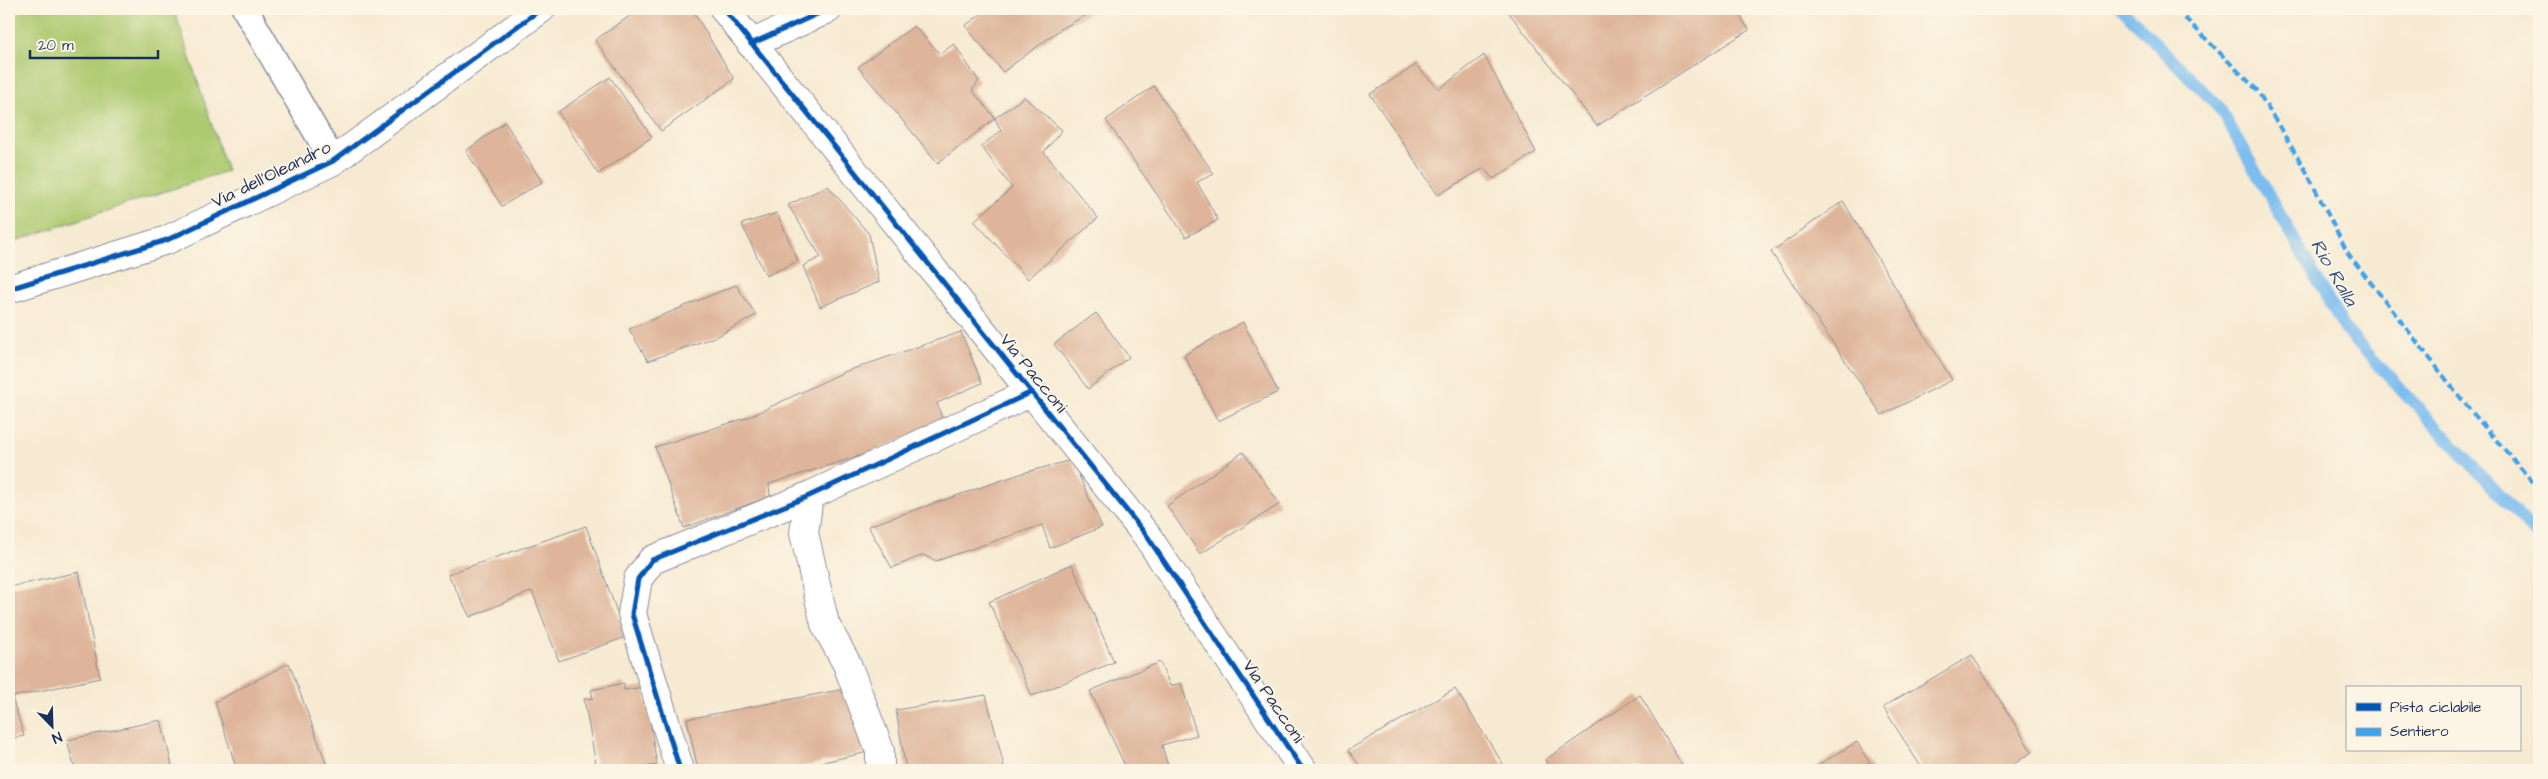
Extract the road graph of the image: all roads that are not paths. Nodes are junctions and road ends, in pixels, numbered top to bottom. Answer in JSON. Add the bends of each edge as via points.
{"nodes":[{"id":1,"x":245,"y":9,"type":"edge"},
{"id":2,"x":540,"y":9,"type":"edge"},
{"id":3,"x":724,"y":9,"type":"edge"},
{"id":4,"x":828,"y":9,"type":"edge"},
{"id":5,"x":752,"y":44,"type":"junction"},
{"id":6,"x":333,"y":161,"type":"junction"},
{"id":7,"x":9,"y":289,"type":"edge"},
{"id":8,"x":1032,"y":392,"type":"junction"},
{"id":9,"x":809,"y":496,"type":"junction"},
{"id":10,"x":680,"y":770,"type":"edge"},
{"id":11,"x":880,"y":770,"type":"edge"},
{"id":12,"x":1303,"y":770,"type":"edge"}],
"edges":[{"from":1,"to":6,"type":"lane"},
{"from":2,"to":6,"type":"street","name":"Via dell'Oleandro"},
{"from":3,"to":5,"type":"street","name":"Via Pacconi"},
{"from":4,"to":5,"type":"street"},
{"from":5,"to":8,"type":"street","name":"Via Pacconi"},
{"from":6,"to":7,"type":"street","name":"Via dell'Oleandro","via":[[166,240]]},
{"from":8,"to":9,"type":"street"},
{"from":8,"to":12,"type":"street","name":"Via Pacconi","via":[[1147,536]]},
{"from":9,"to":10,"type":"street","via":[[652,560],[638,579],[632,614]]},
{"from":9,"to":11,"type":"street","via":[[804,533],[825,624],[847,664],[880,751]]}]}
